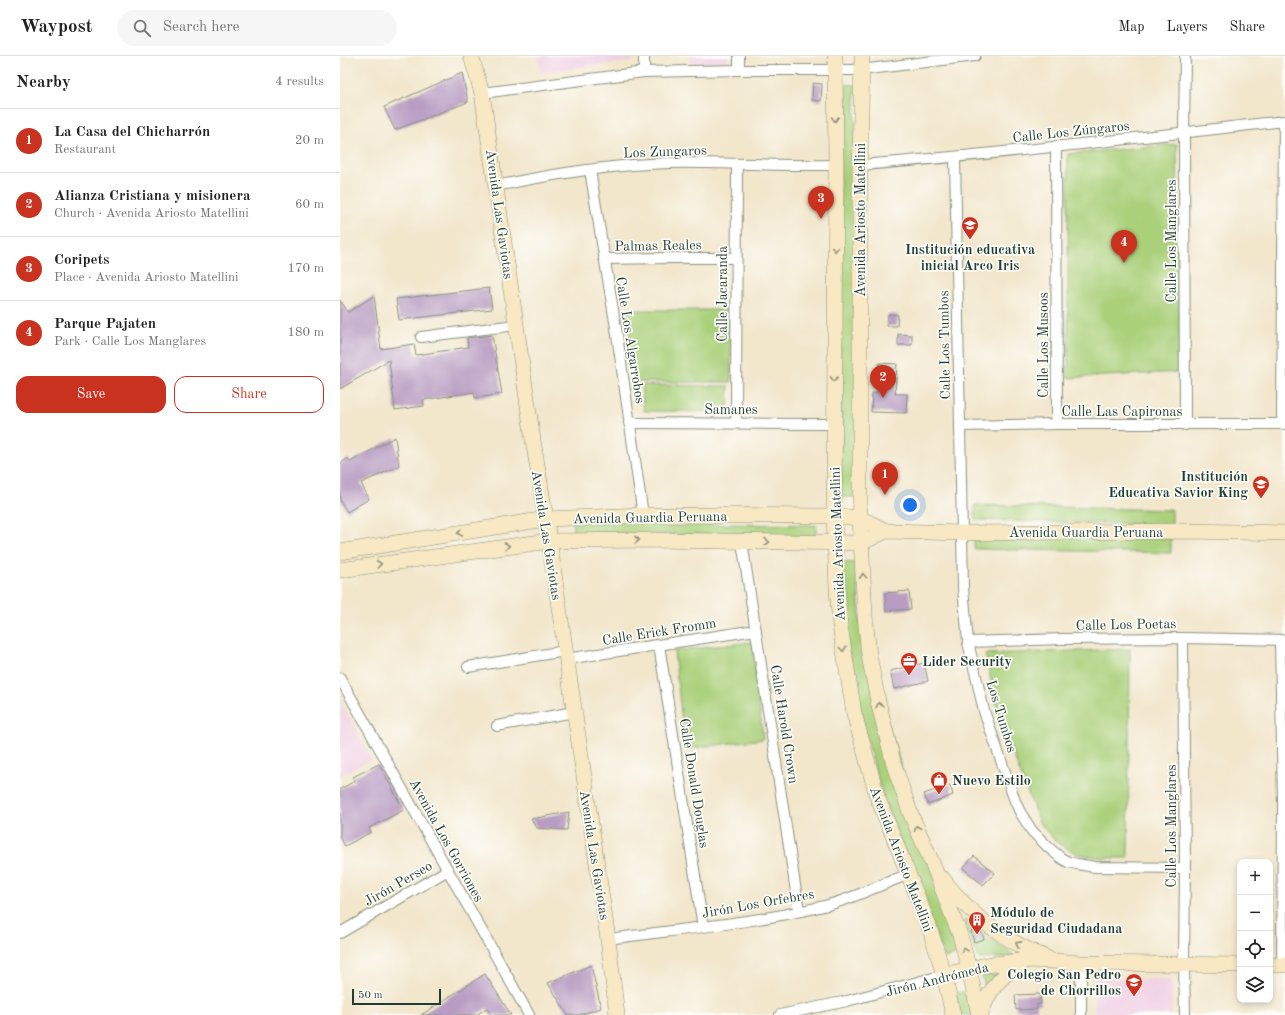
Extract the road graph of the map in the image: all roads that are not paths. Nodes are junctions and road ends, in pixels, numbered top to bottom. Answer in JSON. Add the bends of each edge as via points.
{"nodes":[{"id":1,"x":470,"y":56,"type":"edge"},
{"id":2,"x":644,"y":56,"type":"edge"},
{"id":3,"x":739,"y":56,"type":"edge"},
{"id":4,"x":970,"y":56,"type":"edge"},
{"id":5,"x":975,"y":56,"type":"edge"},
{"id":6,"x":1185,"y":56,"type":"edge"},
{"id":7,"x":835,"y":63,"type":"edge"},
{"id":8,"x":862,"y":63,"type":"edge"},
{"id":9,"x":739,"y":70,"type":"junction"},
{"id":10,"x":644,"y":72,"type":"junction"},
{"id":11,"x":482,"y":92,"type":"junction"},
{"id":12,"x":1284,"y":121,"type":"edge"},
{"id":13,"x":1184,"y":133,"type":"junction"},
{"id":14,"x":1056,"y":146,"type":"junction"},
{"id":15,"x":955,"y":157,"type":"junction"},
{"id":16,"x":737,"y":164,"type":"junction"},
{"id":17,"x":836,"y":165,"type":"junction"},
{"id":18,"x":860,"y":165,"type":"junction"},
{"id":19,"x":590,"y":170,"type":"junction"},
{"id":20,"x":496,"y":186,"type":"junction"},
{"id":21,"x":736,"y":258,"type":"junction"},
{"id":22,"x":604,"y":260,"type":"junction"},
{"id":23,"x":516,"y":325,"type":"junction"},
{"id":24,"x":421,"y":336,"type":"dead end"},
{"id":25,"x":629,"y":423,"type":"junction"},
{"id":26,"x":736,"y":423,"type":"junction"},
{"id":27,"x":833,"y":424,"type":"junction"},
{"id":28,"x":1057,"y":424,"type":"junction"},
{"id":29,"x":1284,"y":424,"type":"edge"},
{"id":30,"x":1185,"y":425,"type":"junction"},
{"id":31,"x":960,"y":426,"type":"junction"},
{"id":32,"x":643,"y":515,"type":"junction"},
{"id":33,"x":834,"y":516,"type":"junction"},
{"id":34,"x":860,"y":518,"type":"junction"},
{"id":35,"x":546,"y":519,"type":"junction"},
{"id":36,"x":886,"y":532,"type":"junction"},
{"id":37,"x":963,"y":533,"type":"junction"},
{"id":38,"x":1285,"y":533,"type":"edge"},
{"id":39,"x":549,"y":541,"type":"junction"},
{"id":40,"x":742,"y":542,"type":"junction"},
{"id":41,"x":835,"y":543,"type":"junction"},
{"id":42,"x":861,"y":543,"type":"junction"},
{"id":43,"x":340,"y":552,"type":"edge"},
{"id":44,"x":340,"y":570,"type":"edge"},
{"id":45,"x":756,"y":630,"type":"junction"},
{"id":46,"x":1183,"y":638,"type":"junction"},
{"id":47,"x":1282,"y":640,"type":"edge"},
{"id":48,"x":968,"y":642,"type":"junction"},
{"id":49,"x":659,"y":645,"type":"junction"},
{"id":50,"x":565,"y":655,"type":"junction"},
{"id":51,"x":468,"y":667,"type":"dead end"},
{"id":52,"x":340,"y":678,"type":"edge"},
{"id":53,"x":574,"y":712,"type":"junction"},
{"id":54,"x":496,"y":726,"type":"dead end"},
{"id":55,"x":933,"y":865,"type":"junction"},
{"id":56,"x":1185,"y":868,"type":"junction"},
{"id":57,"x":448,"y":870,"type":"junction"},
{"id":58,"x":907,"y":875,"type":"junction"},
{"id":59,"x":799,"y":911,"type":"junction"},
{"id":60,"x":703,"y":926,"type":"junction"},
{"id":61,"x":340,"y":933,"type":"edge"},
{"id":62,"x":608,"y":939,"type":"junction"},
{"id":63,"x":1026,"y":960,"type":"junction"},
{"id":64,"x":1054,"y":961,"type":"junction"},
{"id":65,"x":1081,"y":963,"type":"junction"},
{"id":66,"x":1184,"y":964,"type":"junction"},
{"id":67,"x":1237,"y":964,"type":"edge"},
{"id":68,"x":1279,"y":965,"type":"edge"},
{"id":69,"x":969,"y":969,"type":"junction"},
{"id":70,"x":944,"y":975,"type":"junction"},
{"id":71,"x":529,"y":1015,"type":"edge"},
{"id":72,"x":617,"y":1015,"type":"edge"},
{"id":73,"x":780,"y":1015,"type":"edge"},
{"id":74,"x":953,"y":1015,"type":"edge"},
{"id":75,"x":980,"y":1015,"type":"edge"},
{"id":76,"x":1081,"y":1015,"type":"edge"},
{"id":77,"x":1185,"y":1015,"type":"edge"}],
"edges":[{"from":1,"to":11,"type":"street","name":"Avenida Las Gaviotas"},
{"from":2,"to":10,"type":"street"},
{"from":3,"to":9,"type":"street"},
{"from":4,"to":5,"type":"street"},
{"from":4,"to":8,"type":"street"},
{"from":6,"to":13,"type":"street","name":"Calle Los Manglares"},
{"from":7,"to":8,"type":"street"},
{"from":7,"to":9,"type":"street"},
{"from":7,"to":17,"type":"street","name":"Avenida Ariosto Matellini","one_way":true},
{"from":8,"to":18,"type":"street","name":"Avenida Ariosto Matellini"},
{"from":9,"to":10,"type":"street"},
{"from":10,"to":11,"type":"street"},
{"from":11,"to":20,"type":"street","name":"Avenida Las Gaviotas"},
{"from":12,"to":13,"type":"street","name":"Calle Los Zúngaros"},
{"from":12,"to":29,"type":"street"},
{"from":13,"to":14,"type":"street","name":"Calle Los Zúngaros"},
{"from":13,"to":30,"type":"street","name":"Calle Los Manglares"},
{"from":14,"to":15,"type":"street","name":"Calle Los Zúngaros"},
{"from":14,"to":28,"type":"street","name":"Calle Los Musoos"},
{"from":15,"to":18,"type":"street","name":"Calle Los Zúngaros"},
{"from":15,"to":31,"type":"street","name":"Calle Los Tumbos"},
{"from":16,"to":17,"type":"street","name":"Los Zungaros"},
{"from":16,"to":19,"type":"street","name":"Los Zungaros","via":[[667,163]]},
{"from":16,"to":21,"type":"street","name":"Calle Jacaranda"},
{"from":17,"to":27,"type":"street","name":"Avenida Ariosto Matellini","one_way":true},
{"from":18,"to":34,"type":"street","name":"Avenida Ariosto Matellini"},
{"from":19,"to":20,"type":"street","name":"Los Zungaros","via":[[547,175]]},
{"from":19,"to":22,"type":"street","name":"Calle Los Algarrobos"},
{"from":20,"to":23,"type":"street","name":"Avenida Las Gaviotas"},
{"from":21,"to":22,"type":"street","name":"Palmas Reales"},
{"from":21,"to":26,"type":"street","name":"Calle Jacaranda"},
{"from":22,"to":25,"type":"street","name":"Calle Los Algarrobos"},
{"from":23,"to":24,"type":"street"},
{"from":23,"to":35,"type":"street","name":"Avenida Las Gaviotas"},
{"from":25,"to":26,"type":"street","name":"Samanes"},
{"from":25,"to":32,"type":"street","name":"Calle Los Algarrobos"},
{"from":26,"to":27,"type":"street","name":"Samanes"},
{"from":27,"to":33,"type":"street","name":"Avenida Ariosto Matellini"},
{"from":28,"to":30,"type":"street","name":"Calle Las Capironas"},
{"from":28,"to":31,"type":"street","name":"Calle Las Capironas"},
{"from":29,"to":30,"type":"street","name":"Calle Las Capironas"},
{"from":31,"to":37,"type":"street","name":"Calle Los Tumbos"},
{"from":32,"to":33,"type":"street","name":"Avenida Guardia Peruana"},
{"from":32,"to":35,"type":"street","name":"Avenida Guardia Peruana"},
{"from":33,"to":34,"type":"street","name":"Avenida Guardia Peruana"},
{"from":33,"to":41,"type":"street","name":"Avenida Ariosto Matellini"},
{"from":34,"to":36,"type":"street","name":"Avenida Guardia Peruana"},
{"from":34,"to":42,"type":"street","name":"Avenida Ariosto Matellini"},
{"from":35,"to":39,"type":"street","name":"Avenida Las Gaviotas"},
{"from":35,"to":43,"type":"street","name":"Avenida Guardia Peruana","one_way":true},
{"from":36,"to":37,"type":"street","name":"Avenida Guardia Peruana"},
{"from":36,"to":42,"type":"street","name":"Avenida Guardia Peruana"},
{"from":37,"to":38,"type":"street","name":"Avenida Guardia Peruana"},
{"from":37,"to":48,"type":"street","name":"Los Tumbos","via":[[963,588]]},
{"from":39,"to":40,"type":"street","name":"Avenida Guardia Peruana","one_way":true},
{"from":44,"to":39,"type":"street","name":"Avenida Guardia Peruana","one_way":true},
{"from":39,"to":50,"type":"street","name":"Avenida Las Gaviotas"},
{"from":40,"to":41,"type":"street","name":"Avenida Guardia Peruana","one_way":true},
{"from":40,"to":45,"type":"street","name":"Calle Harold Crown"},
{"from":41,"to":42,"type":"street","name":"Avenida Guardia Peruana"},
{"from":41,"to":58,"type":"street","name":"Avenida Ariosto Matellini","one_way":true,"via":[[840,626],[854,713],[876,796]]},
{"from":55,"to":42,"type":"street","name":"Avenida Ariosto Matellini","one_way":true,"via":[[910,812],[894,764],[878,701],[869,655]]},
{"from":45,"to":49,"type":"street","name":"Calle Erick Fromm"},
{"from":45,"to":59,"type":"street","name":"Calle Harold Crown"},
{"from":46,"to":47,"type":"street","name":"Calle Los Poetas"},
{"from":46,"to":48,"type":"street","name":"Calle Los Poetas"},
{"from":46,"to":56,"type":"street","name":"Calle Los Manglares"},
{"from":47,"to":68,"type":"street","via":[[1283,803]]},
{"from":48,"to":56,"type":"street","name":"Los Tumbos","via":[[984,711],[1003,768],[1020,812],[1039,839],[1061,858],[1077,864],[1095,867]]},
{"from":49,"to":50,"type":"street","name":"Calle Erick Fromm"},
{"from":49,"to":60,"type":"street","name":"Calle Donald Douglas"},
{"from":50,"to":51,"type":"street","name":"Calle Erick Fromm"},
{"from":50,"to":53,"type":"street","name":"Avenida Las Gaviotas"},
{"from":52,"to":57,"type":"street","name":"Avenida Los Gorriones"},
{"from":53,"to":54,"type":"street"},
{"from":53,"to":62,"type":"street","name":"Avenida Las Gaviotas"},
{"from":64,"to":55,"type":"street","one_way":true,"via":[[1018,945],[985,923],[957,896]]},
{"from":69,"to":55,"type":"street","name":"Avenida Ariosto Matellini","one_way":true,"via":[[960,935]]},
{"from":56,"to":66,"type":"street","name":"Calle Los Manglares"},
{"from":57,"to":61,"type":"street","name":"Jirón Perseo"},
{"from":57,"to":71,"type":"street","name":"Avenida Los Gorriones"},
{"from":58,"to":59,"type":"street","name":"Jirón Los Orfebres","via":[[829,904]]},
{"from":58,"to":70,"type":"street","name":"Avenida Ariosto Matellini","via":[[928,923]]},
{"from":59,"to":60,"type":"street","name":"Jirón Los Orfebres"},
{"from":60,"to":62,"type":"street","name":"Jirón Los Orfebres"},
{"from":62,"to":72,"type":"street","name":"Avenida Las Gaviotas"},
{"from":63,"to":64,"type":"street","name":"Jirón Andrómeda"},
{"from":63,"to":69,"type":"street","name":"Jirón Andrómeda"},
{"from":63,"to":75,"type":"street","via":[[997,982],[987,997]]},
{"from":64,"to":65,"type":"street","name":"Jirón Andrómeda"},
{"from":65,"to":66,"type":"street","name":"Jirón Andrómeda"},
{"from":65,"to":76,"type":"street"},
{"from":66,"to":67,"type":"street","name":"Jirón Andrómeda"},
{"from":66,"to":77,"type":"street","name":"Calle Los Manglares"},
{"from":69,"to":70,"type":"street","name":"Jirón Andrómeda"},
{"from":69,"to":75,"type":"street","name":"Avenida Ariosto Matellini"},
{"from":70,"to":73,"type":"street","name":"Jirón Andrómeda","via":[[847,1001]]},
{"from":70,"to":74,"type":"street","name":"Avenida Ariosto Matellini"}]}
